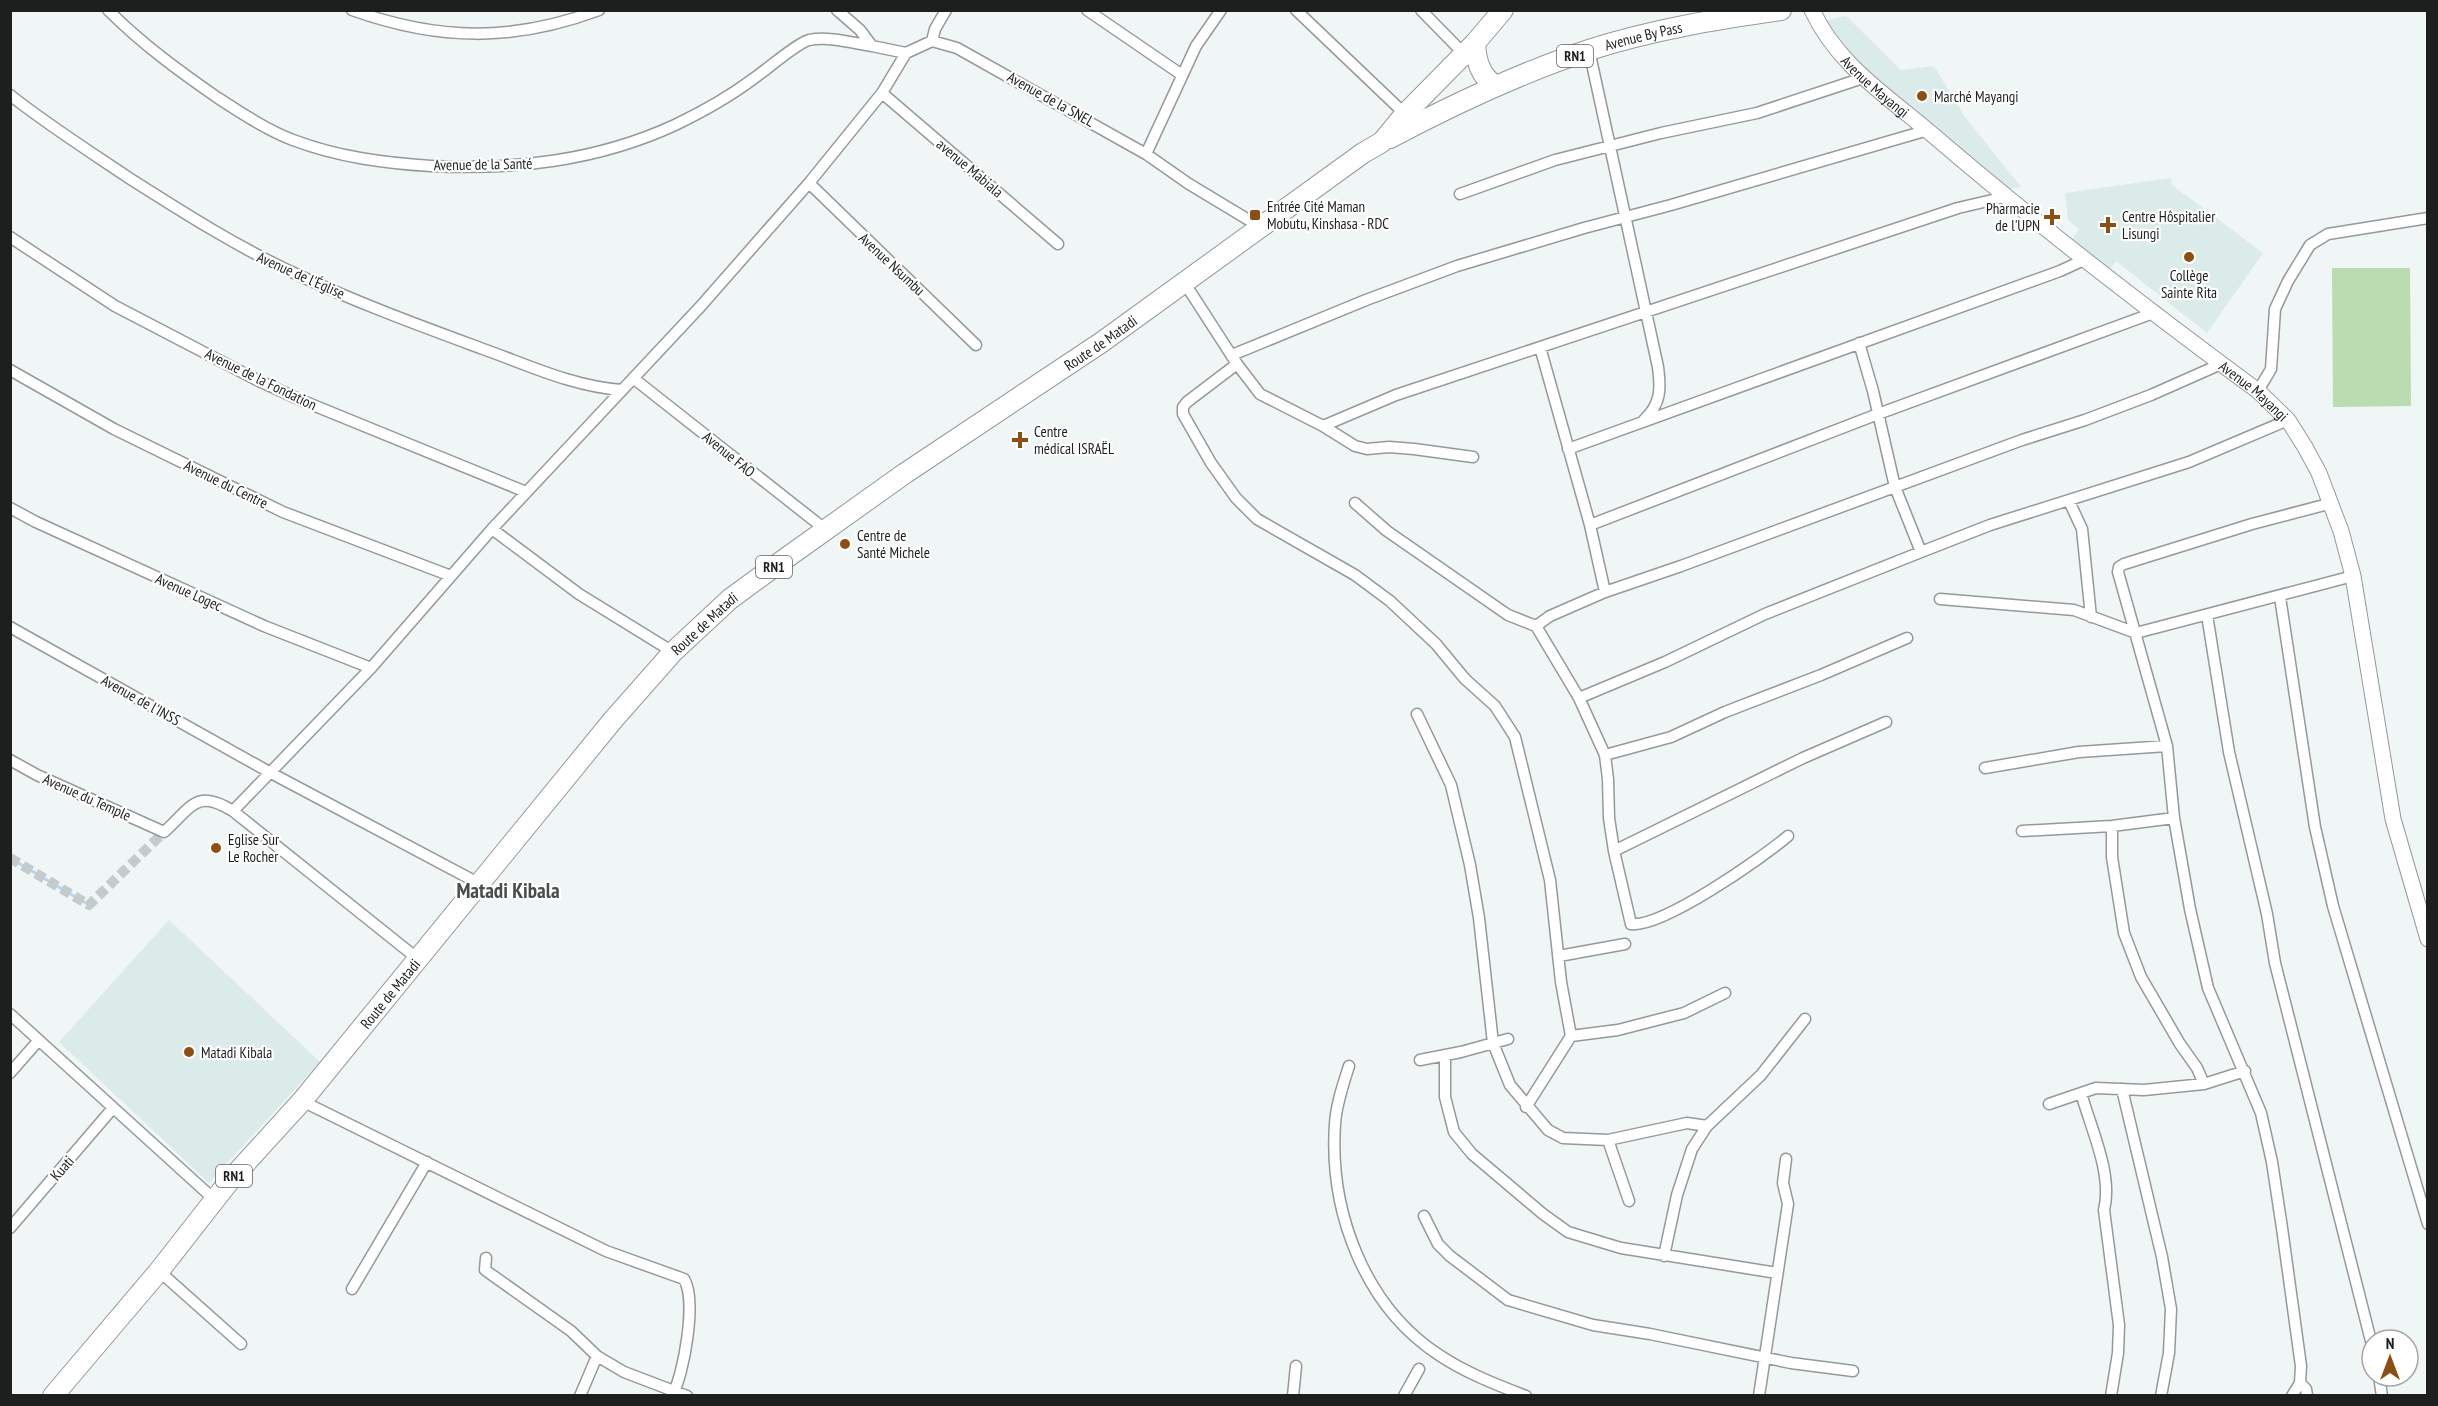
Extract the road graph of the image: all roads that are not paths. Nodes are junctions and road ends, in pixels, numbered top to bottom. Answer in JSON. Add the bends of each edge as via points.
{"nodes":[{"id":1,"x":108,"y":10,"type":"edge"},
{"id":2,"x":352,"y":10,"type":"edge"},
{"id":3,"x":599,"y":10,"type":"edge"},
{"id":4,"x":837,"y":10,"type":"edge"},
{"id":5,"x":946,"y":10,"type":"edge"},
{"id":6,"x":1087,"y":10,"type":"edge"},
{"id":7,"x":1296,"y":10,"type":"edge"},
{"id":8,"x":1421,"y":10,"type":"edge"},
{"id":9,"x":1503,"y":10,"type":"edge"},
{"id":10,"x":1781,"y":10,"type":"edge"},
{"id":11,"x":1812,"y":10,"type":"edge"},
{"id":12,"x":1220,"y":11,"type":"edge"},
{"id":13,"x":932,"y":41,"type":"junction"},
{"id":14,"x":872,"y":46,"type":"junction"},
{"id":15,"x":1469,"y":49,"type":"junction"},
{"id":16,"x":1589,"y":50,"type":"junction"},
{"id":17,"x":906,"y":53,"type":"junction"},
{"id":18,"x":1182,"y":75,"type":"junction"},
{"id":19,"x":1863,"y":78,"type":"junction"},
{"id":20,"x":1495,"y":86,"type":"junction"},
{"id":21,"x":882,"y":93,"type":"junction"},
{"id":22,"x":10,"y":95,"type":"edge"},
{"id":23,"x":1405,"y":114,"type":"junction"},
{"id":24,"x":1928,"y":130,"type":"junction"},
{"id":25,"x":1382,"y":142,"type":"junction"},
{"id":26,"x":1610,"y":146,"type":"junction"},
{"id":27,"x":1146,"y":154,"type":"junction"},
{"id":28,"x":809,"y":183,"type":"junction"},
{"id":29,"x":1460,"y":194,"type":"dead end"},
{"id":30,"x":2005,"y":196,"type":"junction"},
{"id":31,"x":1625,"y":217,"type":"junction"},
{"id":32,"x":2427,"y":218,"type":"edge"},
{"id":33,"x":1262,"y":228,"type":"junction"},
{"id":34,"x":10,"y":237,"type":"edge"},
{"id":35,"x":1058,"y":244,"type":"dead end"},
{"id":36,"x":2086,"y":259,"type":"junction"},
{"id":37,"x":1184,"y":282,"type":"junction"},
{"id":38,"x":2156,"y":312,"type":"junction"},
{"id":39,"x":1646,"y":313,"type":"junction"},
{"id":40,"x":1859,"y":343,"type":"junction"},
{"id":41,"x":976,"y":345,"type":"dead end"},
{"id":42,"x":1540,"y":347,"type":"junction"},
{"id":43,"x":1235,"y":360,"type":"junction"},
{"id":44,"x":2221,"y":364,"type":"junction"},
{"id":45,"x":10,"y":370,"type":"edge"},
{"id":46,"x":633,"y":378,"type":"junction"},
{"id":47,"x":622,"y":390,"type":"junction"},
{"id":48,"x":2258,"y":391,"type":"junction"},
{"id":49,"x":1878,"y":414,"type":"junction"},
{"id":50,"x":2288,"y":420,"type":"junction"},
{"id":51,"x":1642,"y":422,"type":"junction"},
{"id":52,"x":1323,"y":426,"type":"junction"},
{"id":53,"x":1568,"y":449,"type":"junction"},
{"id":54,"x":1473,"y":457,"type":"dead end"},
{"id":55,"x":1895,"y":487,"type":"junction"},
{"id":56,"x":526,"y":492,"type":"junction"},
{"id":57,"x":2069,"y":501,"type":"junction"},
{"id":58,"x":2332,"y":503,"type":"junction"},
{"id":59,"x":1355,"y":504,"type":"dead end"},
{"id":60,"x":10,"y":508,"type":"edge"},
{"id":61,"x":1590,"y":525,"type":"junction"},
{"id":62,"x":492,"y":529,"type":"junction"},
{"id":63,"x":826,"y":530,"type":"junction"},
{"id":64,"x":1921,"y":552,"type":"junction"},
{"id":65,"x":451,"y":576,"type":"junction"},
{"id":66,"x":2353,"y":576,"type":"junction"},
{"id":67,"x":1605,"y":592,"type":"junction"},
{"id":68,"x":2280,"y":597,"type":"junction"},
{"id":69,"x":1940,"y":599,"type":"dead end"},
{"id":70,"x":2208,"y":615,"type":"junction"},
{"id":71,"x":2091,"y":617,"type":"junction"},
{"id":72,"x":1536,"y":626,"type":"junction"},
{"id":73,"x":10,"y":627,"type":"edge"},
{"id":74,"x":2136,"y":633,"type":"junction"},
{"id":75,"x":1907,"y":638,"type":"dead end"},
{"id":76,"x":673,"y":652,"type":"junction"},
{"id":77,"x":371,"y":668,"type":"junction"},
{"id":78,"x":1579,"y":698,"type":"junction"},
{"id":79,"x":1417,"y":714,"type":"dead end"},
{"id":80,"x":1886,"y":722,"type":"dead end"},
{"id":81,"x":2167,"y":746,"type":"junction"},
{"id":82,"x":1605,"y":755,"type":"junction"},
{"id":83,"x":10,"y":760,"type":"edge"},
{"id":84,"x":1985,"y":768,"type":"dead end"},
{"id":85,"x":271,"y":773,"type":"junction"},
{"id":86,"x":233,"y":811,"type":"junction"},
{"id":87,"x":2174,"y":818,"type":"junction"},
{"id":88,"x":2112,"y":826,"type":"junction"},
{"id":89,"x":2022,"y":831,"type":"dead end"},
{"id":90,"x":1788,"y":836,"type":"dead end"},
{"id":91,"x":1614,"y":851,"type":"junction"},
{"id":92,"x":480,"y":884,"type":"junction"},
{"id":93,"x":2427,"y":939,"type":"edge"},
{"id":94,"x":1625,"y":944,"type":"dead end"},
{"id":95,"x":1559,"y":956,"type":"junction"},
{"id":96,"x":418,"y":959,"type":"junction"},
{"id":97,"x":1725,"y":993,"type":"dead end"},
{"id":98,"x":10,"y":1014,"type":"edge"},
{"id":99,"x":1805,"y":1019,"type":"dead end"},
{"id":100,"x":1571,"y":1036,"type":"junction"},
{"id":101,"x":1508,"y":1039,"type":"dead end"},
{"id":102,"x":39,"y":1040,"type":"junction"},
{"id":103,"x":1493,"y":1043,"type":"junction"},
{"id":104,"x":1445,"y":1055,"type":"junction"},
{"id":105,"x":1420,"y":1060,"type":"dead end"},
{"id":106,"x":1349,"y":1066,"type":"dead end"},
{"id":107,"x":2245,"y":1071,"type":"junction"},
{"id":108,"x":10,"y":1073,"type":"edge"},
{"id":109,"x":2204,"y":1084,"type":"junction"},
{"id":110,"x":2122,"y":1089,"type":"junction"},
{"id":111,"x":2081,"y":1093,"type":"junction"},
{"id":112,"x":302,"y":1101,"type":"junction"},
{"id":113,"x":2049,"y":1104,"type":"dead end"},
{"id":114,"x":1526,"y":1107,"type":"junction"},
{"id":115,"x":113,"y":1108,"type":"junction"},
{"id":116,"x":1707,"y":1126,"type":"junction"},
{"id":117,"x":1608,"y":1140,"type":"junction"},
{"id":118,"x":1786,"y":1159,"type":"dead end"},
{"id":119,"x":427,"y":1162,"type":"junction"},
{"id":120,"x":216,"y":1201,"type":"junction"},
{"id":121,"x":1629,"y":1201,"type":"dead end"},
{"id":122,"x":1424,"y":1216,"type":"dead end"},
{"id":123,"x":2427,"y":1224,"type":"edge"},
{"id":124,"x":10,"y":1228,"type":"edge"},
{"id":125,"x":1664,"y":1256,"type":"junction"},
{"id":126,"x":486,"y":1258,"type":"dead end"},
{"id":127,"x":159,"y":1271,"type":"junction"},
{"id":128,"x":1777,"y":1273,"type":"junction"},
{"id":129,"x":352,"y":1289,"type":"dead end"},
{"id":130,"x":2368,"y":1328,"type":"edge"},
{"id":131,"x":241,"y":1344,"type":"dead end"},
{"id":132,"x":597,"y":1356,"type":"junction"},
{"id":133,"x":1766,"y":1356,"type":"junction"},
{"id":134,"x":1296,"y":1366,"type":"dead end"},
{"id":135,"x":1419,"y":1369,"type":"dead end"},
{"id":136,"x":1853,"y":1371,"type":"dead end"},
{"id":137,"x":2300,"y":1383,"type":"junction"},
{"id":138,"x":674,"y":1393,"type":"edge"},
{"id":139,"x":53,"y":1395,"type":"edge"},
{"id":140,"x":580,"y":1395,"type":"edge"},
{"id":141,"x":687,"y":1395,"type":"edge"},
{"id":142,"x":1293,"y":1395,"type":"edge"},
{"id":143,"x":1404,"y":1395,"type":"edge"},
{"id":144,"x":1526,"y":1395,"type":"edge"},
{"id":145,"x":1759,"y":1395,"type":"edge"},
{"id":146,"x":2111,"y":1395,"type":"edge"},
{"id":147,"x":2161,"y":1395,"type":"edge"},
{"id":148,"x":2292,"y":1395,"type":"edge"},
{"id":149,"x":2307,"y":1395,"type":"edge"}],
"edges":[{"from":1,"to":14,"type":"street","name":"Avenue de la Santé","via":[[134,37],[176,69],[241,113],[291,140],[349,158],[459,167],[517,166],[599,153],[705,110],[807,41]]},
{"from":2,"to":3,"type":"street","via":[[422,30],[464,34],[527,31],[562,24]]},
{"from":4,"to":14,"type":"street"},
{"from":5,"to":13,"type":"street"},
{"from":6,"to":18,"type":"street"},
{"from":7,"to":23,"type":"street"},
{"from":8,"to":15,"type":"street"},
{"from":9,"to":15,"type":"highway","name":"Route de Matadi"},
{"from":10,"to":16,"type":"highway","name":"Avenue By Pass","number":"RN1","via":[[1666,29]]},
{"from":11,"to":19,"type":"street","name":"Avenue Mayangi","via":[[1822,32]]},
{"from":12,"to":18,"type":"street"},
{"from":13,"to":17,"type":"street"},
{"from":13,"to":27,"type":"street","name":"Avenue de la SNEL","via":[[957,48]]},
{"from":14,"to":17,"type":"street"},
{"from":15,"to":20,"type":"highway","via":[[1486,79]]},
{"from":15,"to":23,"type":"highway","name":"Route de Matadi"},
{"from":16,"to":20,"type":"highway","name":"Avenue By Pass","number":"RN1"},
{"from":16,"to":26,"type":"street"},
{"from":17,"to":21,"type":"street"},
{"from":18,"to":27,"type":"street"},
{"from":19,"to":24,"type":"street","name":"Avenue Mayangi"},
{"from":19,"to":26,"type":"street","via":[[1757,113]]},
{"from":20,"to":25,"type":"highway","name":"Avenue By Pass","number":"RN1"},
{"from":21,"to":28,"type":"street"},
{"from":21,"to":35,"type":"street","name":"avenue Mabiala"},
{"from":22,"to":47,"type":"street","name":"Avenue de l'Église","via":[[163,199],[248,251],[298,276],[568,380]]},
{"from":23,"to":25,"type":"highway","name":"Route de Matadi"},
{"from":24,"to":30,"type":"street","name":"Avenue Mayangi"},
{"from":24,"to":31,"type":"street"},
{"from":25,"to":33,"type":"highway","name":"Route de Matadi","number":"RN1"},
{"from":26,"to":29,"type":"street","via":[[1555,160]]},
{"from":26,"to":31,"type":"street"},
{"from":27,"to":33,"type":"street","name":"Avenue de la SNEL"},
{"from":28,"to":41,"type":"street","name":"Avenue Nsumbu"},
{"from":28,"to":46,"type":"street"},
{"from":30,"to":36,"type":"street","name":"Avenue Mayangi"},
{"from":30,"to":39,"type":"street","via":[[1958,208]]},
{"from":31,"to":39,"type":"street"},
{"from":31,"to":43,"type":"street","via":[[1457,266],[1355,304]]},
{"from":32,"to":48,"type":"street","via":[[2328,234],[2310,245],[2275,309],[2271,369]]},
{"from":33,"to":37,"type":"highway","name":"Route de Matadi","number":"RN1"},
{"from":34,"to":56,"type":"street","name":"Avenue de la Fondation","via":[[115,306],[257,380]]},
{"from":36,"to":38,"type":"street","name":"Avenue Mayangi"},
{"from":36,"to":40,"type":"street"},
{"from":37,"to":43,"type":"street"},
{"from":37,"to":63,"type":"highway","name":"Route de Matadi","number":"RN1"},
{"from":38,"to":44,"type":"street","name":"Avenue Mayangi"},
{"from":38,"to":49,"type":"street"},
{"from":39,"to":42,"type":"street"},
{"from":39,"to":51,"type":"street","via":[[1661,389],[1658,404]]},
{"from":40,"to":49,"type":"street"},
{"from":40,"to":51,"type":"street"},
{"from":42,"to":52,"type":"street","via":[[1396,395]]},
{"from":42,"to":53,"type":"street"},
{"from":43,"to":52,"type":"street","via":[[1260,394]]},
{"from":43,"to":95,"type":"street","via":[[1187,402],[1183,414],[1211,463],[1257,519],[1355,575],[1390,601],[1495,706],[1515,737],[1522,764],[1551,880]]},
{"from":44,"to":48,"type":"street","name":"Avenue Mayangi"},
{"from":44,"to":55,"type":"street","via":[[2085,420]]},
{"from":45,"to":65,"type":"street","name":"Avenue du Centre","via":[[114,429],[283,512]]},
{"from":46,"to":47,"type":"street"},
{"from":46,"to":63,"type":"street","name":"Avenue FAO"},
{"from":47,"to":56,"type":"street"},
{"from":48,"to":50,"type":"street","name":"Avenue Mayangi"},
{"from":49,"to":55,"type":"street"},
{"from":49,"to":61,"type":"street"},
{"from":50,"to":57,"type":"street","via":[[2189,462]]},
{"from":50,"to":58,"type":"street","name":"Avenue Mayangi","via":[[2310,455]]},
{"from":51,"to":53,"type":"street"},
{"from":52,"to":54,"type":"street","via":[[1355,447]]},
{"from":53,"to":61,"type":"street"},
{"from":55,"to":64,"type":"street"},
{"from":55,"to":67,"type":"street"},
{"from":56,"to":62,"type":"street"},
{"from":57,"to":64,"type":"street","via":[[1990,525]]},
{"from":57,"to":71,"type":"street","via":[[2082,529]]},
{"from":58,"to":66,"type":"street","name":"Avenue Mayangi"},
{"from":58,"to":74,"type":"street","via":[[2252,524],[2120,567],[2118,572]]},
{"from":59,"to":72,"type":"street","via":[[1395,537],[1508,615]]},
{"from":60,"to":77,"type":"street","name":"Avenue Logec","via":[[253,621]]},
{"from":61,"to":67,"type":"street"},
{"from":62,"to":65,"type":"street"},
{"from":62,"to":76,"type":"street","via":[[579,594]]},
{"from":63,"to":76,"type":"highway","name":"Route de Matadi","number":"RN1","via":[[730,599]]},
{"from":64,"to":78,"type":"street","via":[[1765,614]]},
{"from":65,"to":77,"type":"street"},
{"from":66,"to":68,"type":"street"},
{"from":66,"to":93,"type":"street","name":"Avenue Mayangi","via":[[2392,819]]},
{"from":67,"to":72,"type":"street"},
{"from":68,"to":70,"type":"street"},
{"from":68,"to":123,"type":"street","via":[[2315,827],[2328,884]]},
{"from":69,"to":71,"type":"street","via":[[2055,607]]},
{"from":70,"to":74,"type":"street"},
{"from":70,"to":130,"type":"street","via":[[2229,752],[2275,963]]},
{"from":71,"to":74,"type":"street"},
{"from":72,"to":78,"type":"street"},
{"from":73,"to":85,"type":"street","name":"Avenue de l'INSS"},
{"from":74,"to":81,"type":"street"},
{"from":75,"to":82,"type":"street","via":[[1725,711],[1671,737]]},
{"from":76,"to":92,"type":"highway","name":"Route de Matadi","number":"RN1"},
{"from":77,"to":85,"type":"street"},
{"from":78,"to":82,"type":"street"},
{"from":79,"to":103,"type":"street","via":[[1451,785],[1465,842],[1479,918]]},
{"from":80,"to":91,"type":"street","via":[[1803,758]]},
{"from":81,"to":84,"type":"street","via":[[2079,752]]},
{"from":81,"to":87,"type":"street"},
{"from":82,"to":91,"type":"street"},
{"from":83,"to":86,"type":"street","name":"Avenue du Temple","via":[[164,832],[197,802],[207,799]]},
{"from":85,"to":86,"type":"street"},
{"from":85,"to":92,"type":"street","name":"Avenue de l'INSS"},
{"from":86,"to":96,"type":"street"},
{"from":87,"to":88,"type":"street"},
{"from":87,"to":107,"type":"street","via":[[2208,988]]},
{"from":88,"to":89,"type":"street"},
{"from":88,"to":109,"type":"street","via":[[2112,857],[2124,933],[2142,977]]},
{"from":90,"to":91,"type":"street","via":[[1745,868],[1665,916],[1634,925],[1630,923]]},
{"from":92,"to":96,"type":"highway","name":"Route de Matadi","number":"RN1"},
{"from":94,"to":95,"type":"street"},
{"from":95,"to":100,"type":"street"},
{"from":96,"to":112,"type":"highway","name":"Route de Matadi","number":"RN1"},
{"from":97,"to":100,"type":"street","via":[[1684,1013],[1618,1030]]},
{"from":98,"to":102,"type":"street"},
{"from":99,"to":116,"type":"street","via":[[1761,1076]]},
{"from":100,"to":114,"type":"street"},
{"from":101,"to":103,"type":"street"},
{"from":102,"to":108,"type":"street"},
{"from":102,"to":115,"type":"street"},
{"from":103,"to":104,"type":"street"},
{"from":103,"to":114,"type":"street","via":[[1510,1086]]},
{"from":104,"to":105,"type":"street"},
{"from":104,"to":125,"type":"street","via":[[1448,1113],[1454,1132],[1472,1154],[1568,1232]]},
{"from":106,"to":144,"type":"street","via":[[1336,1112],[1335,1164],[1354,1250],[1366,1274],[1390,1311],[1439,1356]]},
{"from":107,"to":109,"type":"street"},
{"from":107,"to":137,"type":"street","via":[[2261,1113],[2272,1162],[2301,1366]]},
{"from":109,"to":110,"type":"street"},
{"from":110,"to":111,"type":"street","via":[[2096,1088]]},
{"from":110,"to":147,"type":"street","via":[[2171,1309],[2169,1353]]},
{"from":111,"to":113,"type":"street"},
{"from":111,"to":146,"type":"street","via":[[2108,1194],[2104,1210],[2119,1325]]},
{"from":112,"to":119,"type":"street"},
{"from":112,"to":120,"type":"highway","name":"Route de Matadi","number":"RN1"},
{"from":114,"to":117,"type":"street","via":[[1548,1130],[1563,1138]]},
{"from":115,"to":120,"type":"street"},
{"from":115,"to":124,"type":"street","name":"Kuati"},
{"from":116,"to":117,"type":"street","via":[[1688,1123]]},
{"from":116,"to":125,"type":"street","via":[[1692,1149]]},
{"from":117,"to":121,"type":"street"},
{"from":118,"to":128,"type":"street","via":[[1782,1183],[1788,1204]]},
{"from":119,"to":129,"type":"street"},
{"from":119,"to":138,"type":"street","via":[[606,1251],[684,1280],[688,1286],[689,1316]]},
{"from":120,"to":127,"type":"highway","name":"Route de Matadi","number":"RN1"},
{"from":122,"to":133,"type":"street","via":[[1438,1244],[1450,1257],[1508,1300],[1593,1325]]},
{"from":125,"to":128,"type":"street"},
{"from":126,"to":132,"type":"street","via":[[485,1270],[571,1331]]},
{"from":127,"to":131,"type":"street"},
{"from":127,"to":139,"type":"highway","name":"Route de Matadi","number":"RN1"},
{"from":128,"to":133,"type":"street"},
{"from":132,"to":138,"type":"street"},
{"from":132,"to":140,"type":"street"},
{"from":133,"to":136,"type":"street"},
{"from":133,"to":145,"type":"street"},
{"from":134,"to":142,"type":"street"},
{"from":135,"to":143,"type":"street"},
{"from":137,"to":148,"type":"street"},
{"from":137,"to":149,"type":"street"},
{"from":138,"to":141,"type":"street"}]}
